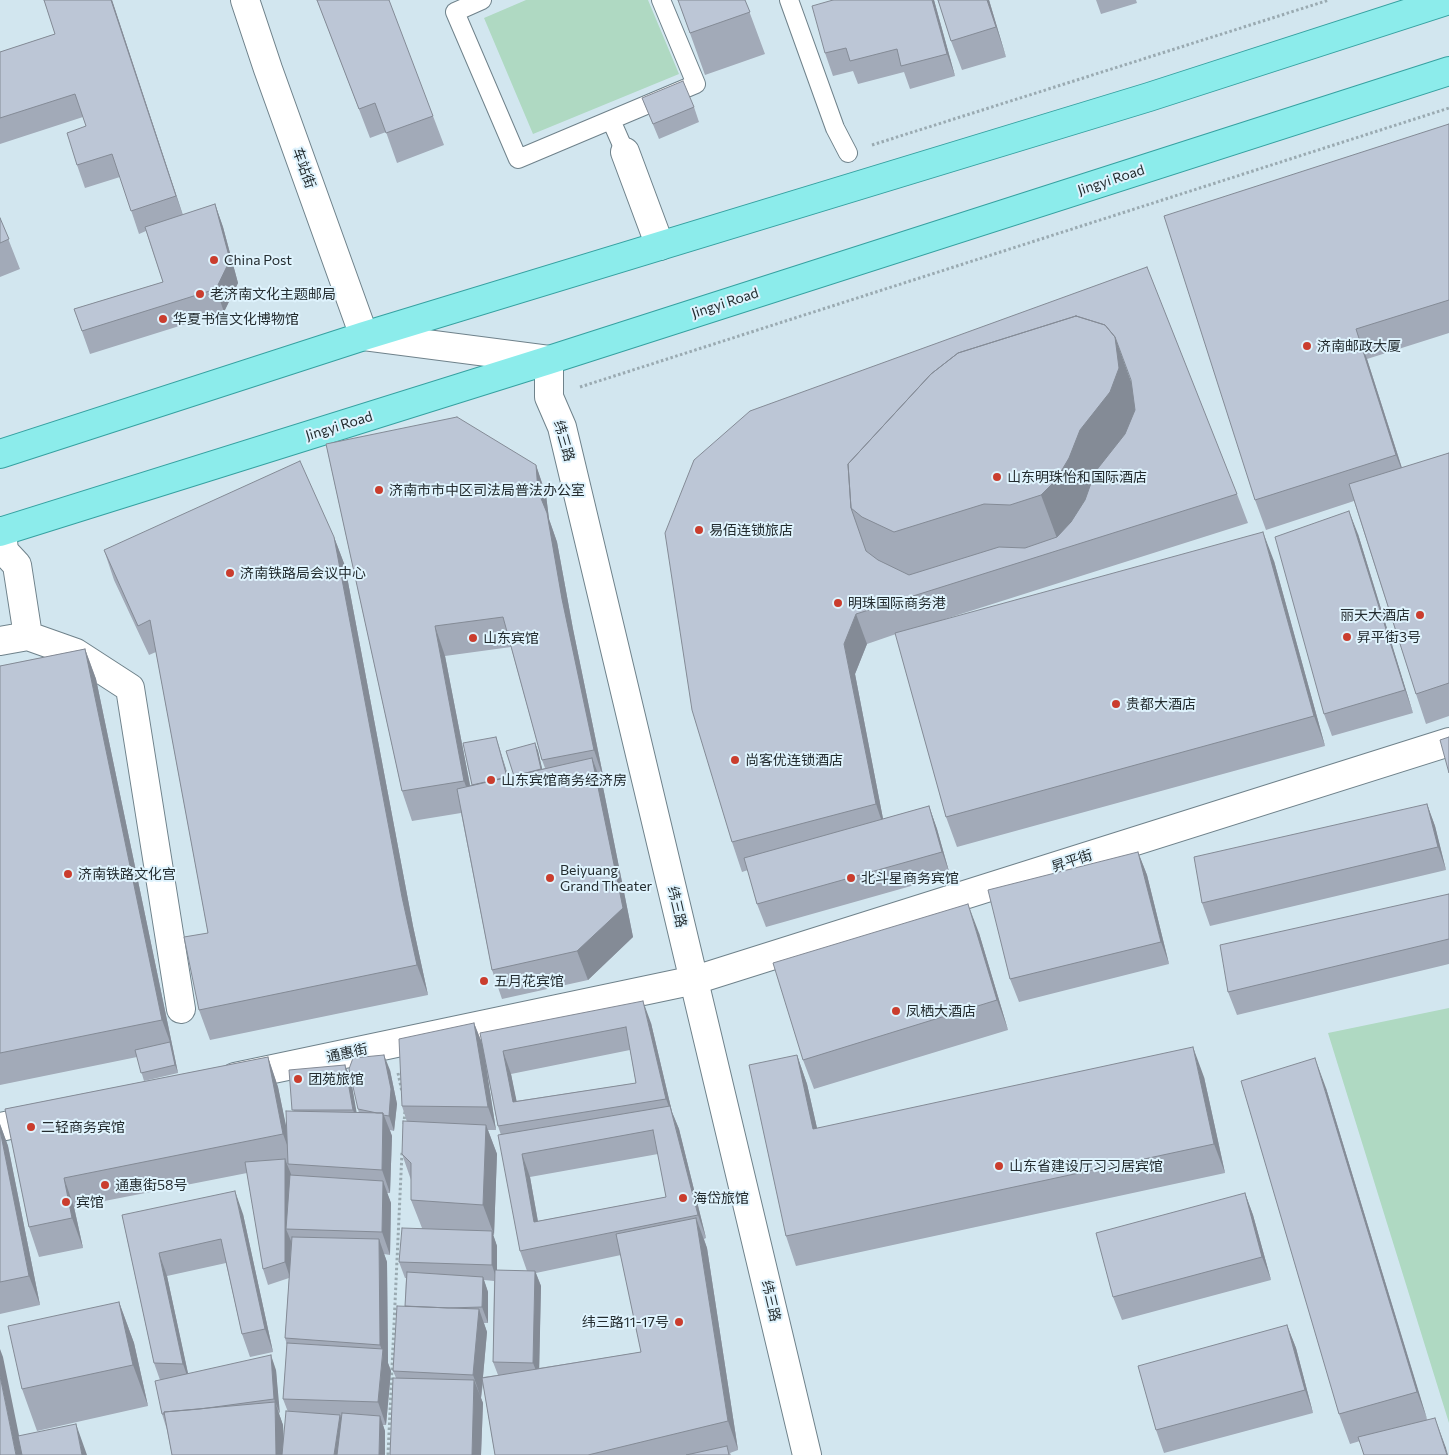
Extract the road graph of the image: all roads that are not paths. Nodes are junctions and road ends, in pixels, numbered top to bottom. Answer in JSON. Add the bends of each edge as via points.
{"nodes":[{"id":1,"x":245,"y":0,"type":"edge"},
{"id":2,"x":482,"y":0,"type":"edge"},
{"id":3,"x":661,"y":0,"type":"edge"},
{"id":4,"x":789,"y":0,"type":"edge"},
{"id":5,"x":1449,"y":0,"type":"edge"},
{"id":6,"x":1449,"y":72,"type":"edge"},
{"id":7,"x":610,"y":120,"type":"junction"},
{"id":8,"x":625,"y":152,"type":"joint"},
{"id":9,"x":848,"y":153,"type":"dead end"},
{"id":10,"x":660,"y":246,"type":"junction"},
{"id":11,"x":364,"y":336,"type":"junction"},
{"id":12,"x":549,"y":360,"type":"junction"},
{"id":13,"x":0,"y":454,"type":"edge"},
{"id":14,"x":1,"y":532,"type":"edge"},
{"id":15,"x":28,"y":636,"type":"junction"},
{"id":16,"x":0,"y":640,"type":"edge"},
{"id":17,"x":1449,"y":742,"type":"edge"},
{"id":18,"x":695,"y":980,"type":"junction"},
{"id":19,"x":181,"y":1009,"type":"dead end"},
{"id":20,"x":215,"y":1081,"type":"edge"},
{"id":21,"x":68,"y":1113,"type":"edge"},
{"id":22,"x":0,"y":1128,"type":"edge"},
{"id":23,"x":807,"y":1455,"type":"edge"}],
"edges":[{"from":1,"to":11,"type":"street","name":"车站街"},
{"from":2,"to":7,"type":"lane","via":[[455,12],[518,159]]},
{"from":3,"to":7,"type":"lane","via":[[696,84]]},
{"from":4,"to":9,"type":"lane","via":[[835,128]]},
{"from":5,"to":10,"type":"main road","via":[[1139,100]]},
{"from":6,"to":12,"type":"main road","name":"Jingyi Road"},
{"from":7,"to":8,"type":"lane"},
{"from":8,"to":10,"type":"street"},
{"from":10,"to":11,"type":"main road"},
{"from":11,"to":12,"type":"street"},
{"from":11,"to":13,"type":"main road"},
{"from":12,"to":14,"type":"main road","name":"Jingyi Road"},
{"from":12,"to":18,"type":"street","name":"纬三路","via":[[549,397],[562,427]]},
{"from":14,"to":15,"type":"street","via":[[4,551],[17,565]]},
{"from":15,"to":16,"type":"street"},
{"from":15,"to":19,"type":"street","via":[[76,653],[130,688]]},
{"from":17,"to":18,"type":"street","name":"昇平街"},
{"from":18,"to":20,"type":"street","name":"通惠街"},
{"from":18,"to":23,"type":"street","name":"纬三路"},
{"from":21,"to":22,"type":"street"}]}
